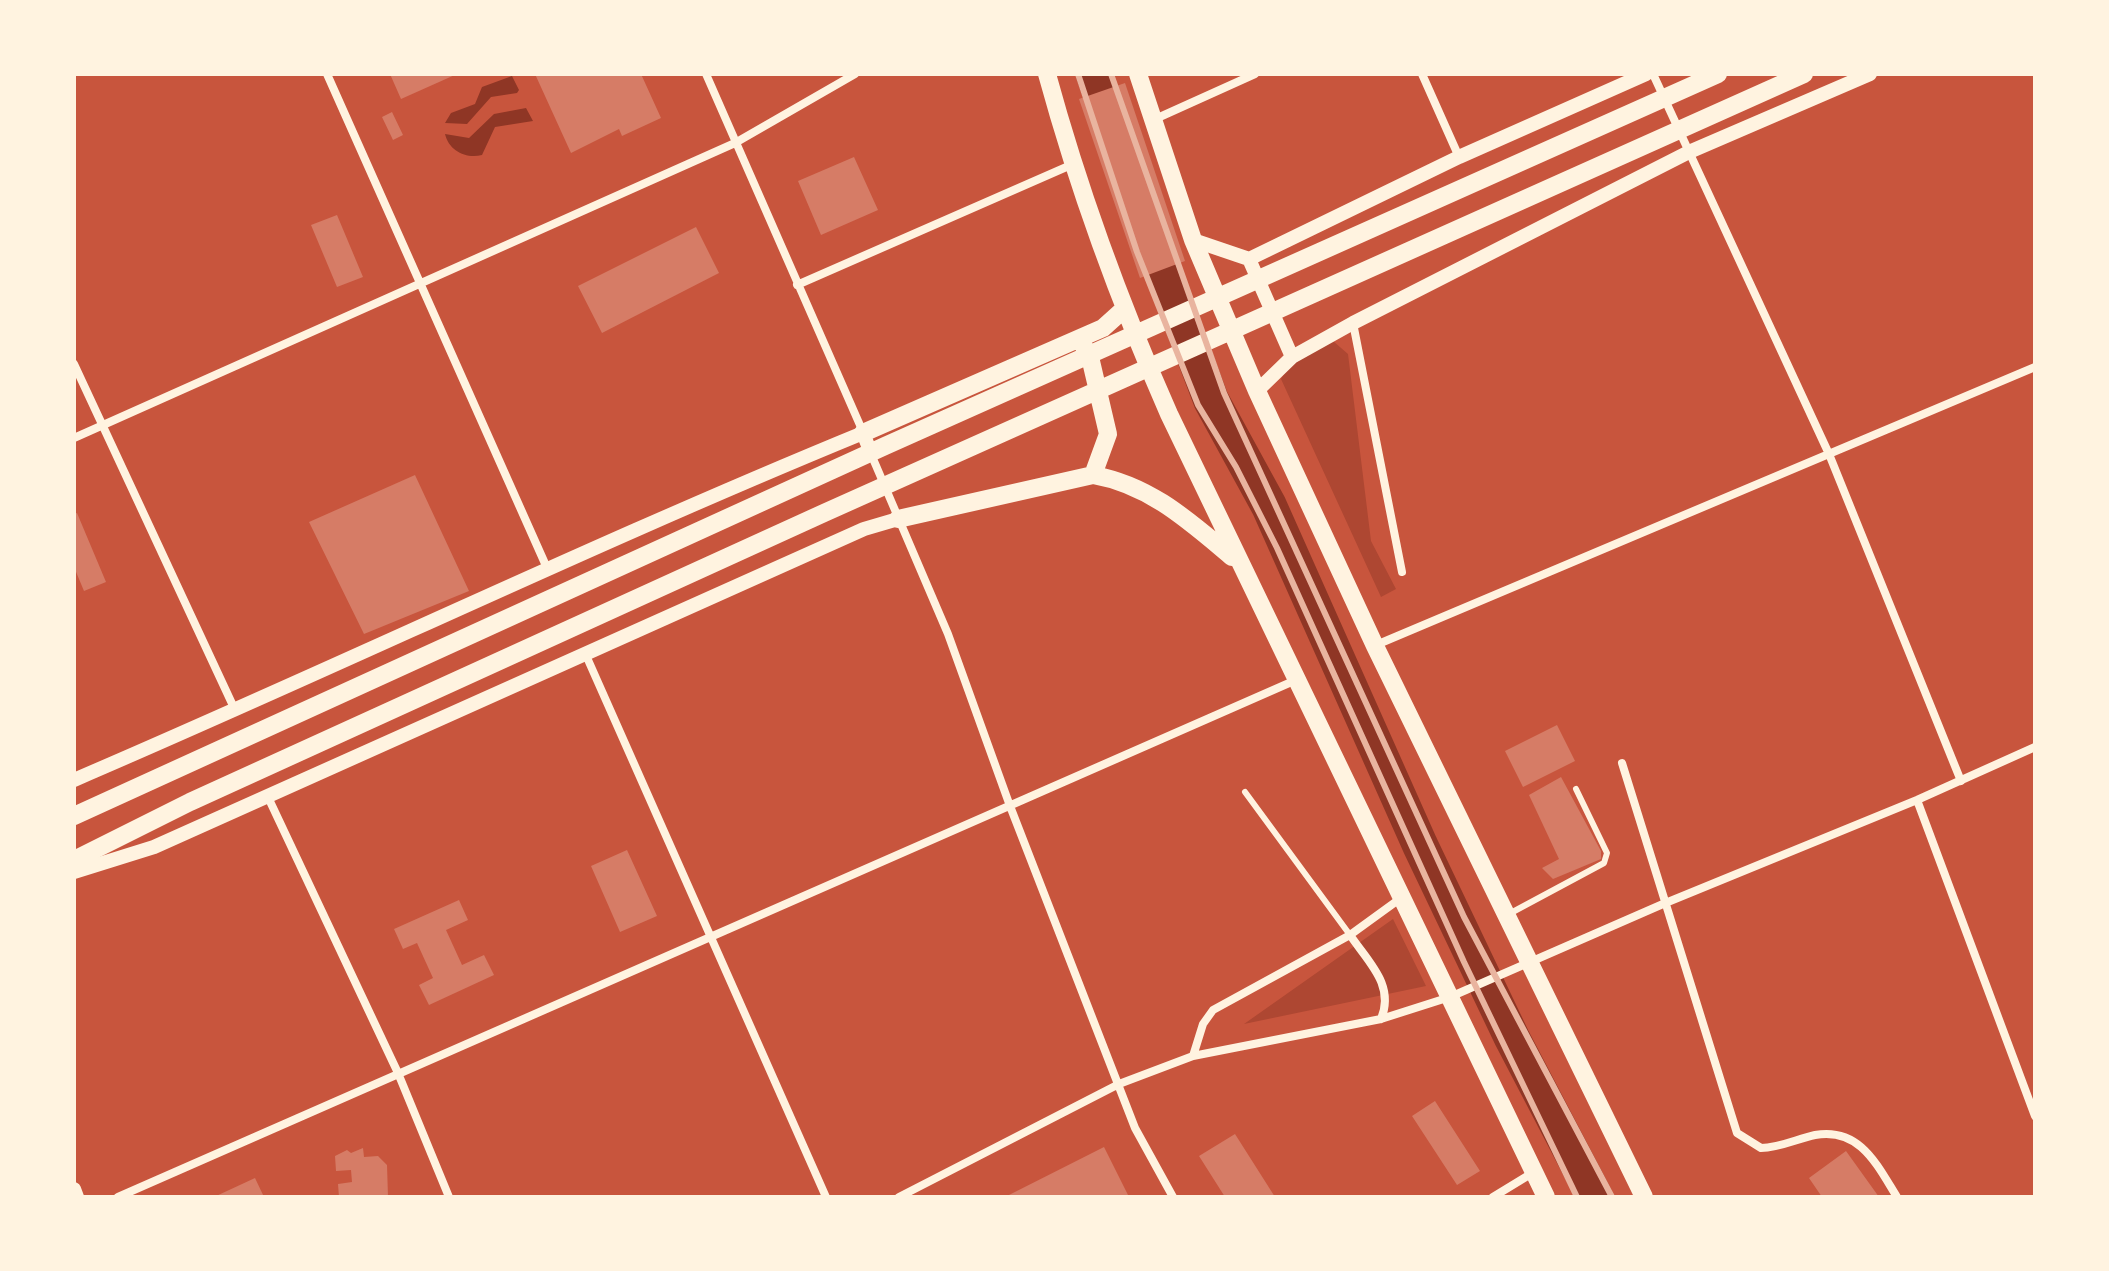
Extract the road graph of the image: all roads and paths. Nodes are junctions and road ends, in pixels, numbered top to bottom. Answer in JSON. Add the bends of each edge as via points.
{"nodes":[{"id":1,"x":327,"y":74,"type":"edge"},
{"id":2,"x":706,"y":74,"type":"edge"},
{"id":3,"x":855,"y":74,"type":"edge"},
{"id":4,"x":1047,"y":74,"type":"edge"},
{"id":5,"x":1138,"y":74,"type":"edge"},
{"id":6,"x":1255,"y":74,"type":"edge"},
{"id":7,"x":1422,"y":74,"type":"edge"},
{"id":8,"x":1646,"y":74,"type":"edge"},
{"id":9,"x":1653,"y":74,"type":"edge"},
{"id":10,"x":1718,"y":74,"type":"edge"},
{"id":11,"x":1804,"y":74,"type":"edge"},
{"id":12,"x":1870,"y":74,"type":"edge"},
{"id":13,"x":1664,"y":98,"type":"junction"},
{"id":14,"x":1152,"y":120,"type":"junction"},
{"id":15,"x":1678,"y":129,"type":"junction"},
{"id":16,"x":735,"y":143,"type":"junction"},
{"id":17,"x":1689,"y":152,"type":"junction"},
{"id":18,"x":1459,"y":157,"type":"junction"},
{"id":19,"x":1071,"y":165,"type":"junction"},
{"id":20,"x":1193,"y":240,"type":"junction"},
{"id":21,"x":1249,"y":259,"type":"junction"},
{"id":22,"x":797,"y":285,"type":"junction"},
{"id":23,"x":421,"y":286,"type":"junction"},
{"id":24,"x":1123,"y":310,"type":"junction"},
{"id":25,"x":1353,"y":323,"type":"junction"},
{"id":26,"x":1071,"y":342,"type":"junction"},
{"id":27,"x":1292,"y":357,"type":"junction"},
{"id":28,"x":74,"y":364,"type":"edge"},
{"id":29,"x":2035,"y":367,"type":"edge"},
{"id":30,"x":1257,"y":391,"type":"junction"},
{"id":31,"x":100,"y":426,"type":"junction"},
{"id":32,"x":863,"y":433,"type":"junction"},
{"id":33,"x":74,"y":438,"type":"edge"},
{"id":34,"x":878,"y":450,"type":"junction"},
{"id":35,"x":1829,"y":454,"type":"junction"},
{"id":36,"x":1093,"y":475,"type":"junction"},
{"id":37,"x":893,"y":483,"type":"junction"},
{"id":38,"x":898,"y":519,"type":"junction"},
{"id":39,"x":1237,"y":561,"type":"junction"},
{"id":40,"x":547,"y":568,"type":"junction"},
{"id":41,"x":1402,"y":572,"type":"dead end"},
{"id":42,"x":1375,"y":646,"type":"junction"},
{"id":43,"x":584,"y":652,"type":"junction"},
{"id":44,"x":1297,"y":680,"type":"junction"},
{"id":45,"x":235,"y":711,"type":"junction"},
{"id":46,"x":2035,"y":747,"type":"edge"},
{"id":47,"x":1622,"y":763,"type":"dead end"},
{"id":48,"x":74,"y":780,"type":"edge"},
{"id":49,"x":1961,"y":781,"type":"junction"},
{"id":50,"x":1576,"y":789,"type":"dead end"},
{"id":51,"x":1245,"y":792,"type":"dead end"},
{"id":52,"x":267,"y":795,"type":"junction"},
{"id":53,"x":1917,"y":800,"type":"junction"},
{"id":54,"x":1010,"y":806,"type":"junction"},
{"id":55,"x":74,"y":816,"type":"edge"},
{"id":56,"x":74,"y":860,"type":"edge"},
{"id":57,"x":74,"y":872,"type":"edge"},
{"id":58,"x":1401,"y":898,"type":"junction"},
{"id":59,"x":1663,"y":904,"type":"junction"},
{"id":60,"x":1507,"y":915,"type":"junction"},
{"id":61,"x":1350,"y":935,"type":"junction"},
{"id":62,"x":712,"y":936,"type":"junction"},
{"id":63,"x":1528,"y":964,"type":"junction"},
{"id":64,"x":1453,"y":996,"type":"junction"},
{"id":65,"x":1381,"y":1019,"type":"junction"},
{"id":66,"x":1193,"y":1056,"type":"junction"},
{"id":67,"x":398,"y":1073,"type":"junction"},
{"id":68,"x":1119,"y":1084,"type":"junction"},
{"id":69,"x":2035,"y":1116,"type":"edge"},
{"id":70,"x":1534,"y":1172,"type":"junction"},
{"id":71,"x":74,"y":1189,"type":"edge"},
{"id":72,"x":77,"y":1197,"type":"edge"},
{"id":73,"x":118,"y":1197,"type":"edge"},
{"id":74,"x":449,"y":1197,"type":"edge"},
{"id":75,"x":826,"y":1197,"type":"edge"},
{"id":76,"x":899,"y":1197,"type":"edge"},
{"id":77,"x":1173,"y":1197,"type":"edge"},
{"id":78,"x":1493,"y":1197,"type":"edge"},
{"id":79,"x":1546,"y":1197,"type":"edge"},
{"id":80,"x":1644,"y":1197,"type":"edge"},
{"id":81,"x":1897,"y":1197,"type":"edge"}],
"edges":[{"from":1,"to":23,"type":"street"},
{"from":2,"to":16,"type":"street"},
{"from":3,"to":16,"type":"street"},
{"from":4,"to":19,"type":"main road"},
{"from":5,"to":14,"type":"main road"},
{"from":6,"to":14,"type":"street"},
{"from":7,"to":18,"type":"street"},
{"from":8,"to":18,"type":"street"},
{"from":9,"to":13,"type":"street"},
{"from":10,"to":13,"type":"main road"},
{"from":11,"to":15,"type":"main road"},
{"from":12,"to":17,"type":"street"},
{"from":13,"to":15,"type":"street"},
{"from":13,"to":34,"type":"main road"},
{"from":14,"to":20,"type":"main road"},
{"from":15,"to":17,"type":"street"},
{"from":15,"to":37,"type":"main road"},
{"from":16,"to":22,"type":"street"},
{"from":16,"to":23,"type":"street"},
{"from":17,"to":25,"type":"street"},
{"from":17,"to":35,"type":"street"},
{"from":18,"to":21,"type":"street"},
{"from":19,"to":22,"type":"street"},
{"from":19,"to":24,"type":"main road"},
{"from":20,"to":21,"type":"street"},
{"from":20,"to":30,"type":"main road"},
{"from":21,"to":27,"type":"street"},
{"from":22,"to":32,"type":"street"},
{"from":23,"to":31,"type":"street"},
{"from":23,"to":40,"type":"street"},
{"from":24,"to":26,"type":"main road","via":[[1103,328]]},
{"from":24,"to":39,"type":"main road"},
{"from":25,"to":27,"type":"street"},
{"from":25,"to":41,"type":"street"},
{"from":26,"to":32,"type":"main road"},
{"from":26,"to":36,"type":"main road","via":[[1088,351],[1105,411],[1108,434]]},
{"from":27,"to":30,"type":"street"},
{"from":28,"to":31,"type":"street"},
{"from":29,"to":35,"type":"street"},
{"from":30,"to":42,"type":"main road"},
{"from":31,"to":33,"type":"street"},
{"from":31,"to":45,"type":"street"},
{"from":32,"to":34,"type":"street"},
{"from":32,"to":40,"type":"street"},
{"from":34,"to":37,"type":"street"},
{"from":34,"to":55,"type":"main road"},
{"from":35,"to":42,"type":"street"},
{"from":35,"to":49,"type":"street"},
{"from":36,"to":38,"type":"main road"},
{"from":36,"to":39,"type":"main road","via":[[1120,480],[1164,501]]},
{"from":37,"to":38,"type":"street"},
{"from":37,"to":56,"type":"main road","via":[[190,802]]},
{"from":38,"to":43,"type":"street","via":[[864,529]]},
{"from":38,"to":54,"type":"street","via":[[948,634]]},
{"from":39,"to":44,"type":"main road"},
{"from":40,"to":45,"type":"street"},
{"from":42,"to":60,"type":"main road"},
{"from":43,"to":52,"type":"street"},
{"from":43,"to":62,"type":"street"},
{"from":44,"to":54,"type":"street"},
{"from":44,"to":58,"type":"main road"},
{"from":45,"to":48,"type":"street"},
{"from":46,"to":49,"type":"street"},
{"from":47,"to":59,"type":"street"},
{"from":49,"to":53,"type":"street"},
{"from":50,"to":60,"type":"lane","via":[[1607,853],[1604,863]]},
{"from":51,"to":61,"type":"lane"},
{"from":52,"to":57,"type":"street","via":[[127,858]]},
{"from":52,"to":67,"type":"street"},
{"from":53,"to":59,"type":"street"},
{"from":53,"to":69,"type":"street"},
{"from":54,"to":62,"type":"street"},
{"from":54,"to":68,"type":"street"},
{"from":58,"to":61,"type":"street"},
{"from":58,"to":64,"type":"main road"},
{"from":59,"to":63,"type":"street"},
{"from":59,"to":81,"type":"street","via":[[1737,1133],[1767,1148],[1817,1135],[1854,1140],[1869,1153]]},
{"from":60,"to":63,"type":"main road"},
{"from":61,"to":65,"type":"street","via":[[1385,985],[1388,1004]]},
{"from":61,"to":66,"type":"street","via":[[1213,1010]]},
{"from":62,"to":67,"type":"street"},
{"from":62,"to":75,"type":"street"},
{"from":63,"to":64,"type":"street"},
{"from":63,"to":80,"type":"main road"},
{"from":64,"to":65,"type":"street"},
{"from":64,"to":70,"type":"main road"},
{"from":65,"to":66,"type":"street"},
{"from":66,"to":68,"type":"street"},
{"from":67,"to":73,"type":"street"},
{"from":67,"to":74,"type":"street"},
{"from":68,"to":76,"type":"street"},
{"from":68,"to":77,"type":"street","via":[[1135,1128]]},
{"from":70,"to":78,"type":"street"},
{"from":70,"to":79,"type":"main road"},
{"from":71,"to":72,"type":"street"}]}
